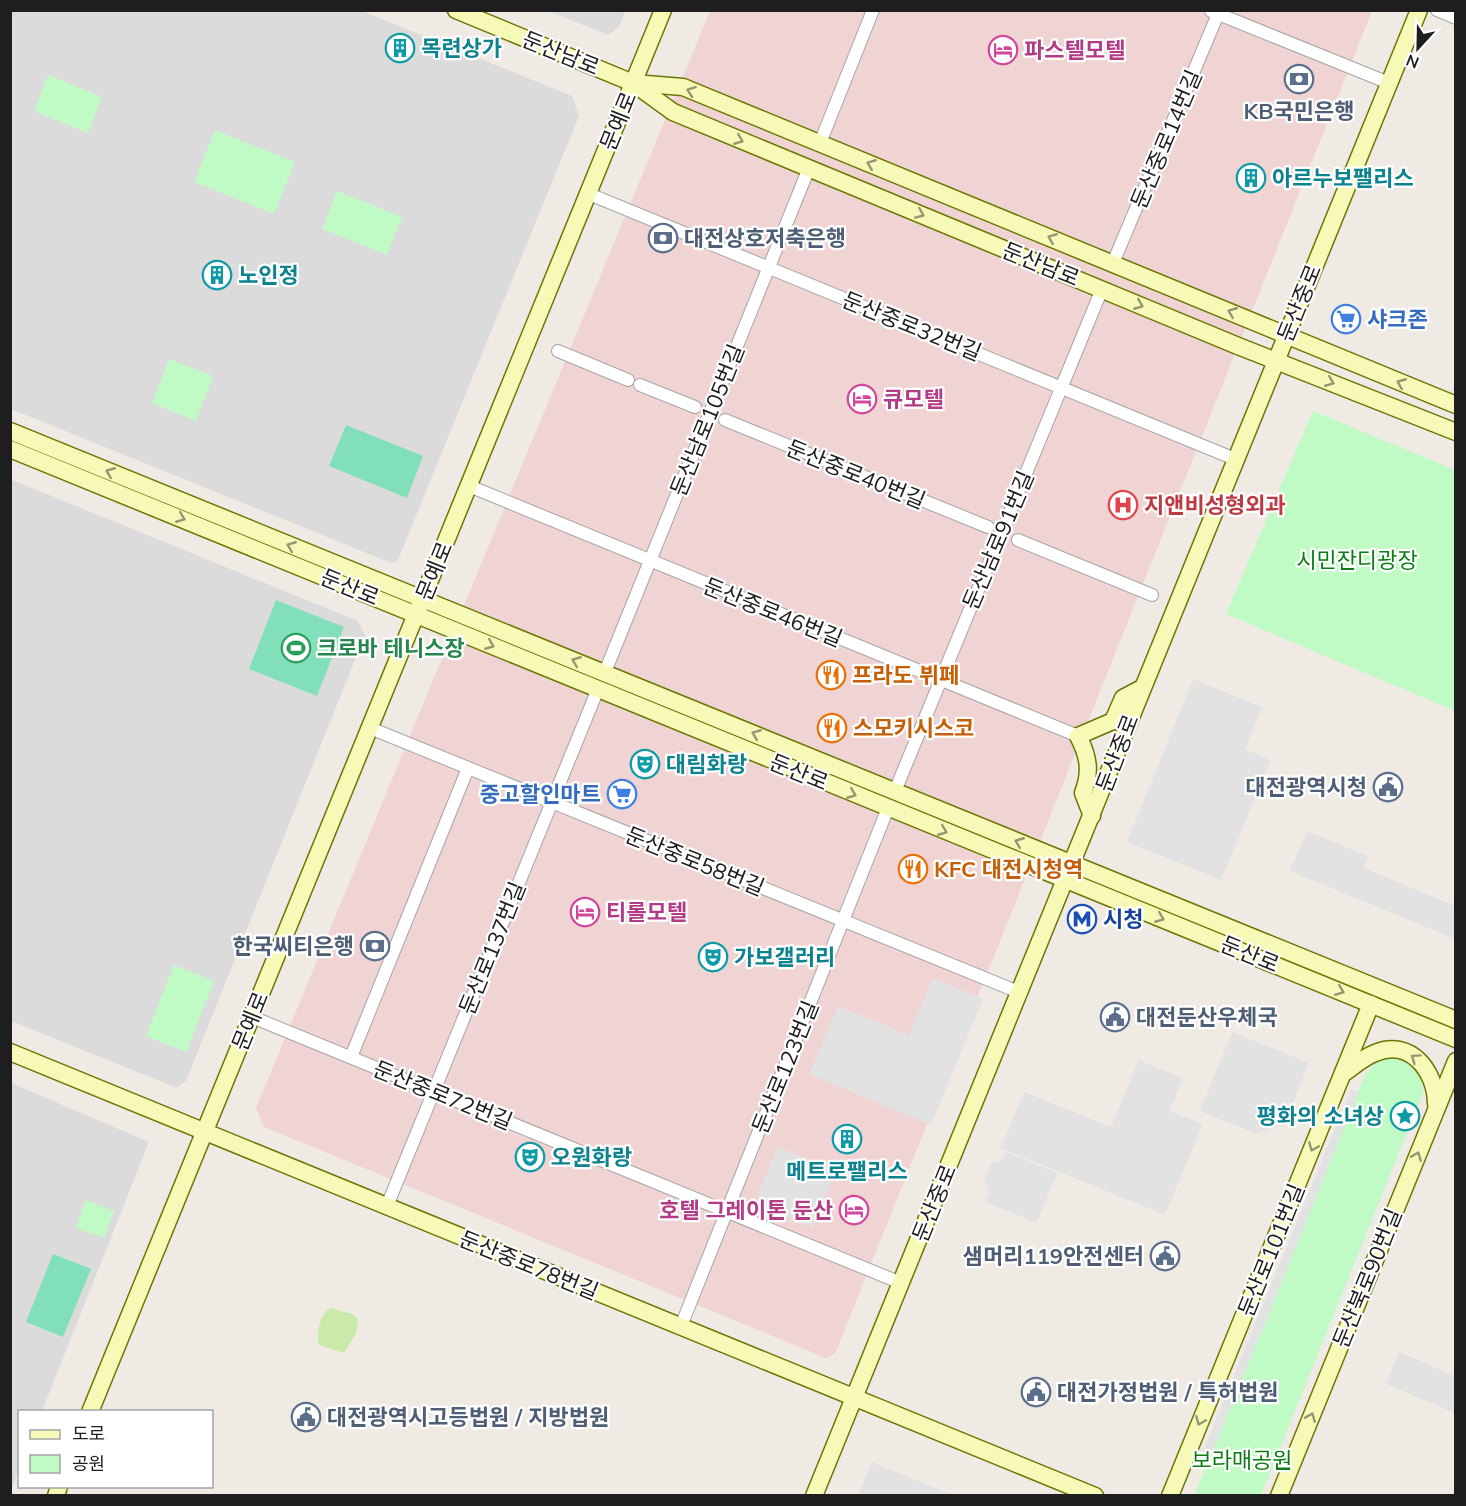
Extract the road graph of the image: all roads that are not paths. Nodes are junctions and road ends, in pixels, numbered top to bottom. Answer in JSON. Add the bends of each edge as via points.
{"nodes":[{"id":1,"x":456,"y":10,"type":"edge"},
{"id":2,"x":663,"y":10,"type":"edge"},
{"id":3,"x":873,"y":10,"type":"edge"},
{"id":4,"x":1419,"y":10,"type":"edge"},
{"id":5,"x":1437,"y":10,"type":"edge"},
{"id":6,"x":1214,"y":12,"type":"edge"},
{"id":7,"x":1455,"y":18,"type":"edge"},
{"id":8,"x":633,"y":83,"type":"junction"},
{"id":9,"x":1389,"y":83,"type":"junction"},
{"id":10,"x":820,"y":143,"type":"junction"},
{"id":11,"x":809,"y":168,"type":"junction"},
{"id":12,"x":589,"y":194,"type":"junction"},
{"id":13,"x":1113,"y":263,"type":"junction"},
{"id":14,"x":769,"y":267,"type":"junction"},
{"id":15,"x":1102,"y":290,"type":"junction"},
{"id":16,"x":1286,"y":336,"type":"junction"},
{"id":17,"x":558,"y":351,"type":"dead end"},
{"id":18,"x":1276,"y":360,"type":"junction"},
{"id":19,"x":1061,"y":388,"type":"junction"},
{"id":20,"x":1455,"y":405,"type":"edge"},
{"id":21,"x":695,"y":408,"type":"dead end"},
{"id":22,"x":725,"y":420,"type":"dead end"},
{"id":23,"x":10,"y":431,"type":"edge"},
{"id":24,"x":1455,"y":432,"type":"edge"},
{"id":25,"x":10,"y":449,"type":"edge"},
{"id":26,"x":1235,"y":459,"type":"junction"},
{"id":27,"x":469,"y":486,"type":"junction"},
{"id":28,"x":988,"y":527,"type":"dead end"},
{"id":29,"x":1018,"y":540,"type":"dead end"},
{"id":30,"x":650,"y":561,"type":"junction"},
{"id":31,"x":1152,"y":595,"type":"dead end"},
{"id":32,"x":419,"y":607,"type":"junction"},
{"id":33,"x":604,"y":672,"type":"junction"},
{"id":34,"x":941,"y":680,"type":"junction"},
{"id":35,"x":1142,"y":688,"type":"junction"},
{"id":36,"x":598,"y":689,"type":"junction"},
{"id":37,"x":370,"y":728,"type":"junction"},
{"id":38,"x":1078,"y":736,"type":"junction"},
{"id":39,"x":468,"y":768,"type":"junction"},
{"id":40,"x":896,"y":791,"type":"junction"},
{"id":41,"x":552,"y":802,"type":"junction"},
{"id":42,"x":888,"y":808,"type":"junction"},
{"id":43,"x":1092,"y":816,"type":"junction"},
{"id":44,"x":1073,"y":864,"type":"junction"},
{"id":45,"x":1067,"y":880,"type":"junction"},
{"id":46,"x":844,"y":921,"type":"junction"},
{"id":47,"x":1021,"y":993,"type":"junction"},
{"id":48,"x":1371,"y":1004,"type":"junction"},
{"id":49,"x":252,"y":1017,"type":"junction"},
{"id":50,"x":1455,"y":1020,"type":"edge"},
{"id":51,"x":1455,"y":1039,"type":"edge"},
{"id":52,"x":10,"y":1052,"type":"edge"},
{"id":53,"x":351,"y":1057,"type":"junction"},
{"id":54,"x":1455,"y":1061,"type":"edge"},
{"id":55,"x":1343,"y":1074,"type":"junction"},
{"id":56,"x":434,"y":1091,"type":"junction"},
{"id":57,"x":1436,"y":1109,"type":"junction"},
{"id":58,"x":204,"y":1132,"type":"junction"},
{"id":59,"x":387,"y":1206,"type":"junction"},
{"id":60,"x":727,"y":1212,"type":"junction"},
{"id":61,"x":901,"y":1283,"type":"junction"},
{"id":62,"x":681,"y":1326,"type":"junction"},
{"id":63,"x":854,"y":1398,"type":"junction"},
{"id":64,"x":91,"y":1410,"type":"edge"},
{"id":65,"x":814,"y":1496,"type":"edge"},
{"id":66,"x":1095,"y":1496,"type":"edge"},
{"id":67,"x":1170,"y":1496,"type":"edge"},
{"id":68,"x":1279,"y":1496,"type":"edge"}],
"edges":[{"from":1,"to":8,"type":"main road","name":"둔산남로"},
{"from":2,"to":8,"type":"main road","name":"문예로"},
{"from":3,"to":10,"type":"street"},
{"from":4,"to":9,"type":"main road","name":"둔산중로"},
{"from":5,"to":7,"type":"street"},
{"from":6,"to":9,"type":"street","name":"둔산중로14번길"},
{"from":6,"to":13,"type":"street","name":"둔산중로14번길"},
{"from":10,"to":8,"type":"main road","name":"둔산남로","one_way":true,"via":[[683,87]]},
{"from":8,"to":11,"type":"main road","name":"둔산남로","one_way":true,"via":[[673,112]]},
{"from":8,"to":12,"type":"main road","name":"문예로"},
{"from":9,"to":16,"type":"main road","name":"둔산중로"},
{"from":13,"to":10,"type":"main road","name":"둔산남로","one_way":true},
{"from":11,"to":14,"type":"street","name":"둔산남로105번길"},
{"from":11,"to":15,"type":"main road","name":"둔산남로","one_way":true},
{"from":12,"to":14,"type":"street","name":"둔산중로32번길"},
{"from":12,"to":27,"type":"main road","name":"문예로"},
{"from":16,"to":13,"type":"main road","name":"둔산남로","one_way":true},
{"from":14,"to":19,"type":"street","name":"둔산중로32번길"},
{"from":14,"to":30,"type":"street","name":"둔산남로105번길"},
{"from":15,"to":18,"type":"main road","name":"둔산남로","one_way":true},
{"from":15,"to":19,"type":"street","name":"둔산남로91번길"},
{"from":16,"to":18,"type":"main road","name":"둔산중로"},
{"from":20,"to":16,"type":"main road","name":"둔산남로","one_way":true},
{"from":17,"to":21,"type":"street"},
{"from":18,"to":24,"type":"main road","name":"둔산남로","one_way":true},
{"from":18,"to":26,"type":"main road","name":"둔산중로"},
{"from":19,"to":26,"type":"street","name":"둔산중로32번길"},
{"from":19,"to":34,"type":"street","name":"둔산남로91번길"},
{"from":22,"to":28,"type":"street","name":"둔산중로40번길"},
{"from":32,"to":23,"type":"main road","name":"둔산로","one_way":true},
{"from":25,"to":32,"type":"main road","name":"둔산로","one_way":true},
{"from":26,"to":35,"type":"main road","name":"둔산중로"},
{"from":27,"to":30,"type":"street","name":"둔산중로46번길"},
{"from":27,"to":32,"type":"main road","name":"문예로"},
{"from":29,"to":31,"type":"street"},
{"from":30,"to":33,"type":"street","name":"둔산남로105번길"},
{"from":30,"to":34,"type":"street","name":"둔산중로46번길"},
{"from":33,"to":32,"type":"main road","name":"둔산로","one_way":true},
{"from":32,"to":36,"type":"main road","name":"둔산로","one_way":true},
{"from":32,"to":37,"type":"main road","name":"문예로"},
{"from":40,"to":33,"type":"main road","name":"둔산로","one_way":true},
{"from":34,"to":38,"type":"street","name":"둔산중로46번길"},
{"from":34,"to":40,"type":"street","name":"둔산남로91번길"},
{"from":35,"to":38,"type":"main road","via":[[1123,698],[1113,721]]},
{"from":35,"to":43,"type":"main road","name":"둔산중로"},
{"from":36,"to":41,"type":"street","name":"둔산로137번길"},
{"from":36,"to":42,"type":"main road","name":"둔산로","one_way":true},
{"from":37,"to":39,"type":"street","name":"둔산중로58번길"},
{"from":37,"to":49,"type":"main road","name":"문예로"},
{"from":38,"to":43,"type":"main road","via":[[1086,752],[1090,776],[1083,793]]},
{"from":39,"to":41,"type":"street","name":"둔산중로58번길"},
{"from":39,"to":53,"type":"street"},
{"from":44,"to":40,"type":"main road","name":"둔산로","one_way":true},
{"from":41,"to":46,"type":"street","name":"둔산중로58번길"},
{"from":41,"to":56,"type":"street","name":"둔산로137번길"},
{"from":42,"to":45,"type":"main road","name":"둔산로","one_way":true},
{"from":42,"to":46,"type":"street","name":"둔산로123번길"},
{"from":43,"to":44,"type":"main road","name":"둔산중로"},
{"from":44,"to":45,"type":"main road","name":"둔산중로"},
{"from":44,"to":50,"type":"main road","name":"둔산로"},
{"from":45,"to":47,"type":"main road","name":"둔산중로"},
{"from":45,"to":48,"type":"main road","name":"둔산로","one_way":true},
{"from":46,"to":47,"type":"street","name":"둔산중로58번길"},
{"from":46,"to":60,"type":"street","name":"둔산로123번길"},
{"from":47,"to":61,"type":"main road","name":"둔산중로"},
{"from":48,"to":51,"type":"main road","name":"둔산로"},
{"from":48,"to":55,"type":"main road","name":"둔산로101번길"},
{"from":49,"to":53,"type":"street","name":"둔산중로72번길"},
{"from":49,"to":58,"type":"main road","name":"문예로"},
{"from":52,"to":58,"type":"main road"},
{"from":53,"to":56,"type":"street","name":"둔산중로72번길"},
{"from":54,"to":57,"type":"main road","name":"둔산북로90번길"},
{"from":57,"to":55,"type":"main road","one_way":true,"via":[[1434,1081],[1428,1069],[1407,1053],[1377,1052]]},
{"from":55,"to":67,"type":"main road","name":"둔산로101번길","one_way":true},
{"from":56,"to":59,"type":"street","name":"둔산로137번길"},
{"from":56,"to":60,"type":"street","name":"둔산중로72번길"},
{"from":68,"to":57,"type":"main road","name":"둔산북로90번길","one_way":true},
{"from":58,"to":59,"type":"main road","name":"둔산중로78번길"},
{"from":58,"to":64,"type":"main road","name":"문예로"},
{"from":59,"to":62,"type":"main road","name":"둔산중로78번길"},
{"from":60,"to":61,"type":"street","name":"둔산중로72번길"},
{"from":60,"to":62,"type":"street","name":"둔산로123번길"},
{"from":61,"to":63,"type":"main road","name":"둔산중로"},
{"from":62,"to":63,"type":"main road","name":"둔산중로78번길"},
{"from":63,"to":65,"type":"main road","name":"둔산중로"},
{"from":63,"to":66,"type":"main road","name":"둔산중로78번길"}]}
